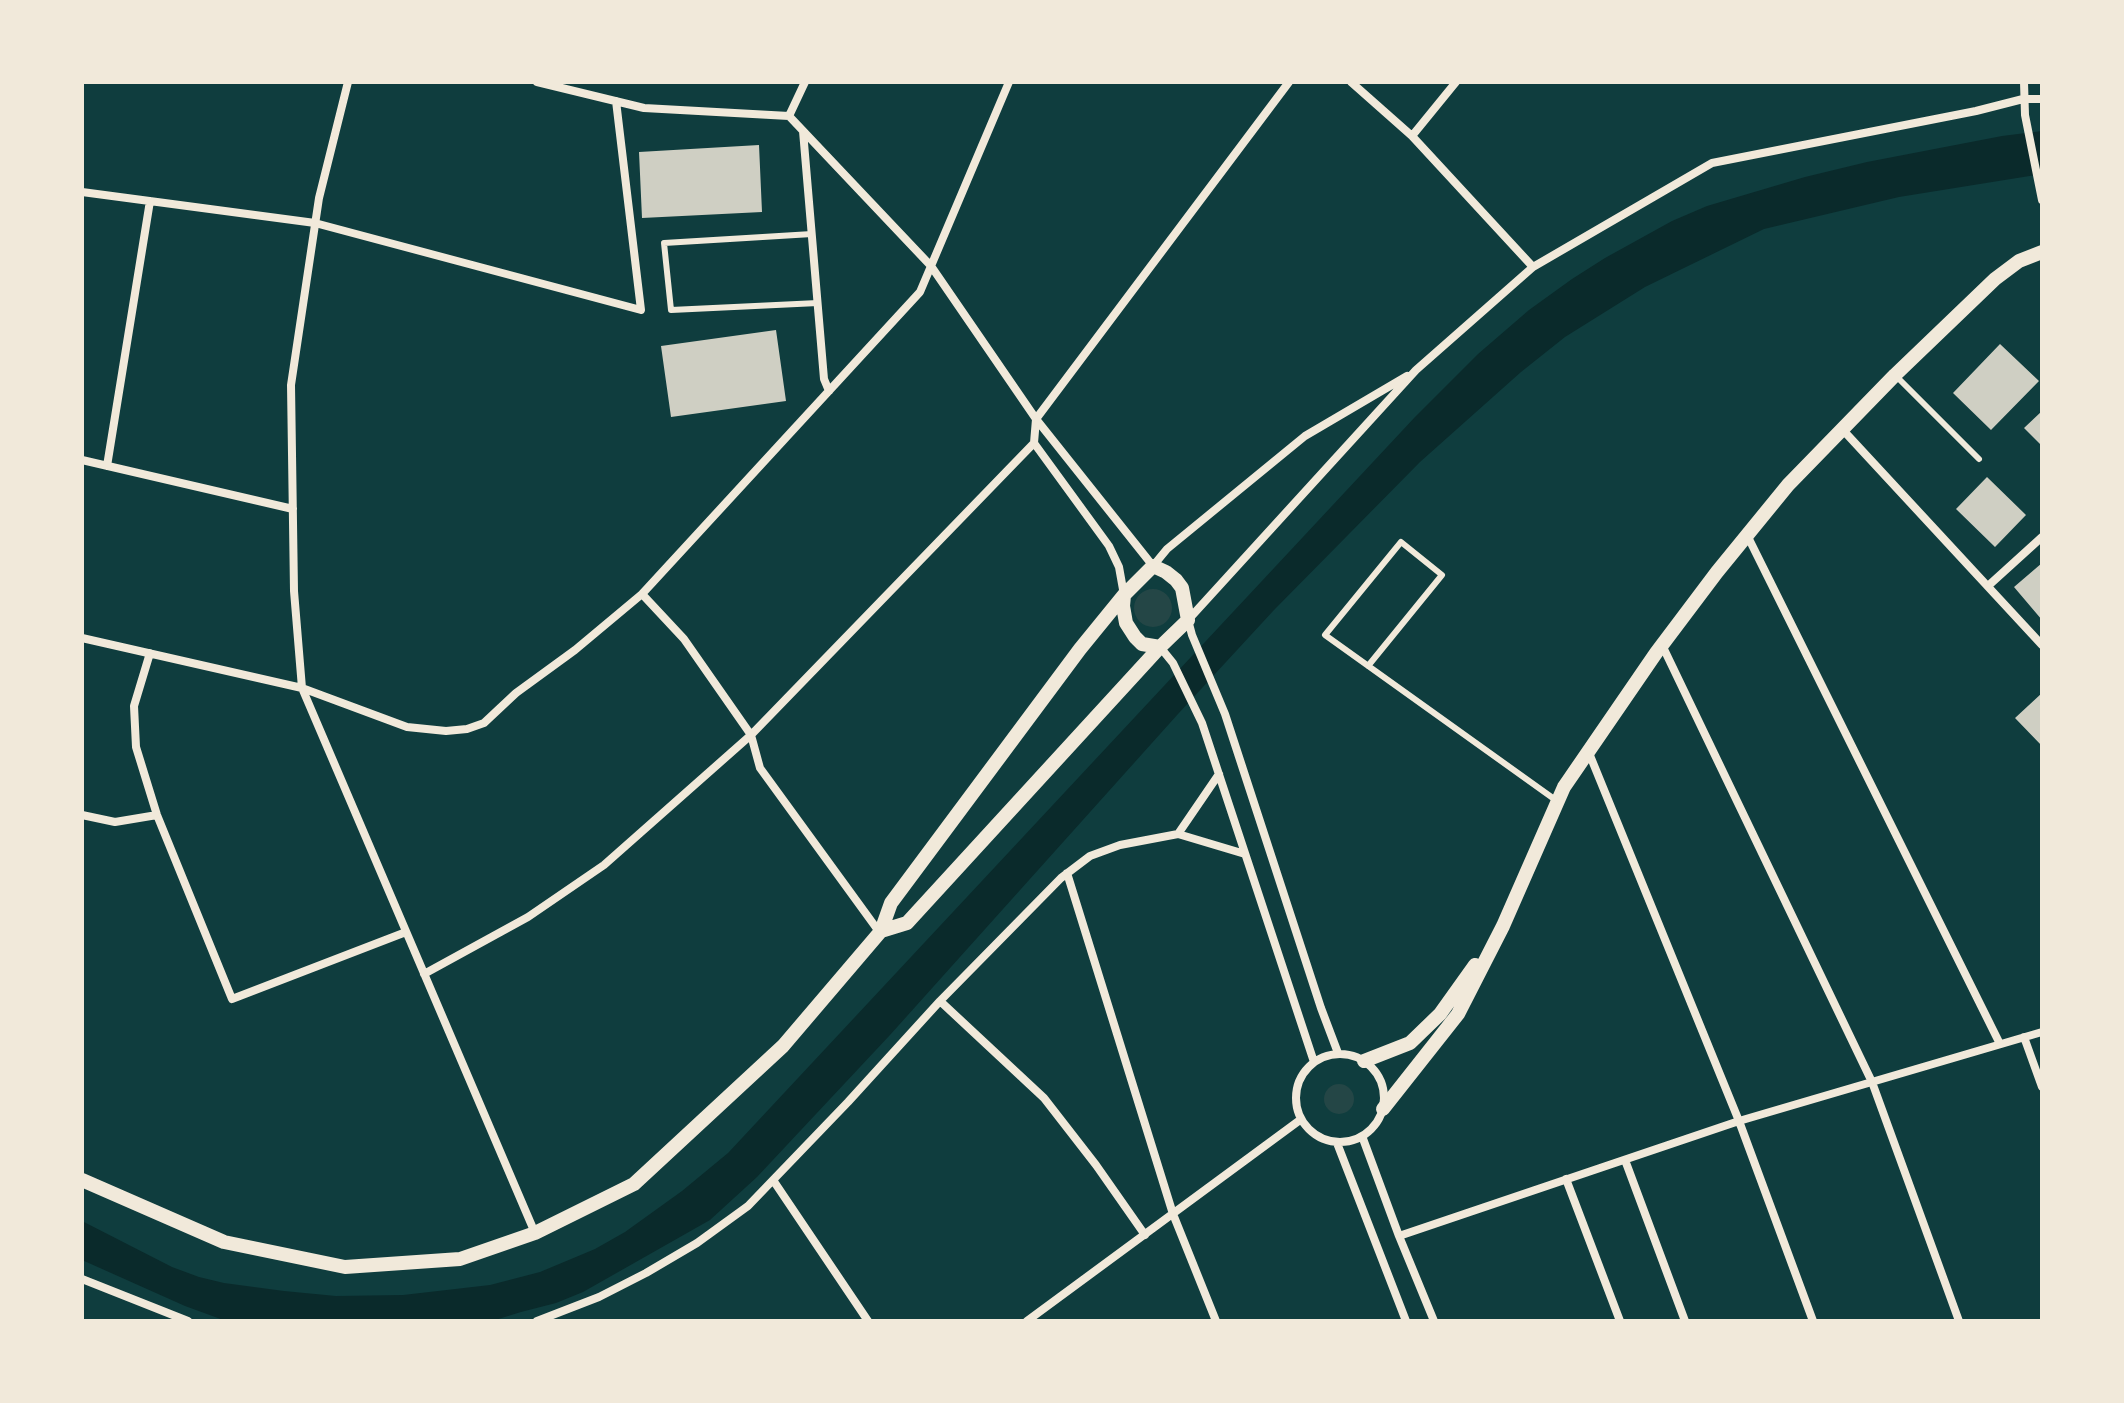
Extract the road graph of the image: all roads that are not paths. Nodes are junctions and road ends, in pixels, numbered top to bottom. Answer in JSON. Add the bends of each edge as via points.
{"nodes":[{"id":1,"x":348,"y":82,"type":"edge"},
{"id":2,"x":537,"y":82,"type":"edge"},
{"id":3,"x":805,"y":82,"type":"edge"},
{"id":4,"x":1009,"y":82,"type":"edge"},
{"id":5,"x":1289,"y":82,"type":"edge"},
{"id":6,"x":1351,"y":82,"type":"edge"},
{"id":7,"x":1456,"y":82,"type":"edge"},
{"id":8,"x":2024,"y":82,"type":"edge"},
{"id":9,"x":2023,"y":99,"type":"junction"},
{"id":10,"x":2042,"y":99,"type":"edge"},
{"id":11,"x":616,"y":101,"type":"junction"},
{"id":12,"x":789,"y":116,"type":"junction"},
{"id":13,"x":803,"y":130,"type":"junction"},
{"id":14,"x":1412,"y":136,"type":"junction"},
{"id":15,"x":82,"y":192,"type":"edge"},
{"id":16,"x":2042,"y":200,"type":"edge"},
{"id":17,"x":150,"y":201,"type":"junction"},
{"id":18,"x":315,"y":223,"type":"junction"},
{"id":19,"x":812,"y":234,"type":"junction"},
{"id":20,"x":2042,"y":252,"type":"edge"},
{"id":21,"x":931,"y":266,"type":"junction"},
{"id":22,"x":1533,"y":267,"type":"junction"},
{"id":23,"x":818,"y":303,"type":"junction"},
{"id":24,"x":1416,"y":370,"type":"junction"},
{"id":25,"x":1895,"y":375,"type":"junction"},
{"id":26,"x":829,"y":391,"type":"junction"},
{"id":27,"x":1036,"y":419,"type":"junction"},
{"id":28,"x":1842,"y":429,"type":"junction"},
{"id":29,"x":1034,"y":443,"type":"junction"},
{"id":30,"x":1979,"y":459,"type":"dead end"},
{"id":31,"x":82,"y":460,"type":"edge"},
{"id":32,"x":107,"y":466,"type":"junction"},
{"id":33,"x":293,"y":509,"type":"junction"},
{"id":34,"x":1747,"y":535,"type":"junction"},
{"id":35,"x":2042,"y":537,"type":"edge"},
{"id":36,"x":1153,"y":566,"type":"junction"},
{"id":37,"x":1988,"y":586,"type":"junction"},
{"id":38,"x":642,"y":594,"type":"junction"},
{"id":39,"x":1124,"y":595,"type":"junction"},
{"id":40,"x":1188,"y":620,"type":"junction"},
{"id":41,"x":82,"y":638,"type":"edge"},
{"id":42,"x":1662,"y":645,"type":"junction"},
{"id":43,"x":2042,"y":645,"type":"edge"},
{"id":44,"x":150,"y":653,"type":"junction"},
{"id":45,"x":1165,"y":653,"type":"junction"},
{"id":46,"x":1368,"y":666,"type":"junction"},
{"id":47,"x":302,"y":688,"type":"junction"},
{"id":48,"x":751,"y":735,"type":"junction"},
{"id":49,"x":1588,"y":752,"type":"junction"},
{"id":50,"x":1219,"y":774,"type":"junction"},
{"id":51,"x":1558,"y":802,"type":"junction"},
{"id":52,"x":82,"y":815,"type":"edge"},
{"id":53,"x":157,"y":815,"type":"junction"},
{"id":54,"x":1178,"y":834,"type":"junction"},
{"id":55,"x":1245,"y":854,"type":"junction"},
{"id":56,"x":1067,"y":873,"type":"junction"},
{"id":57,"x":1503,"y":926,"type":"junction"},
{"id":58,"x":406,"y":932,"type":"junction"},
{"id":59,"x":881,"y":932,"type":"junction"},
{"id":60,"x":424,"y":974,"type":"junction"},
{"id":61,"x":940,"y":1001,"type":"junction"},
{"id":62,"x":2042,"y":1032,"type":"edge"},
{"id":63,"x":2024,"y":1037,"type":"junction"},
{"id":64,"x":2000,"y":1044,"type":"junction"},
{"id":65,"x":1338,"y":1053,"type":"junction"},
{"id":66,"x":1364,"y":1061,"type":"junction"},
{"id":67,"x":1314,"y":1062,"type":"junction"},
{"id":68,"x":1872,"y":1082,"type":"junction"},
{"id":69,"x":2042,"y":1087,"type":"edge"},
{"id":70,"x":1383,"y":1109,"type":"junction"},
{"id":71,"x":1300,"y":1120,"type":"junction"},
{"id":72,"x":1739,"y":1121,"type":"junction"},
{"id":73,"x":1362,"y":1136,"type":"junction"},
{"id":74,"x":1337,"y":1143,"type":"junction"},
{"id":75,"x":1625,"y":1160,"type":"junction"},
{"id":76,"x":1566,"y":1179,"type":"junction"},
{"id":77,"x":82,"y":1180,"type":"edge"},
{"id":78,"x":773,"y":1180,"type":"junction"},
{"id":79,"x":1173,"y":1214,"type":"junction"},
{"id":80,"x":535,"y":1233,"type":"junction"},
{"id":81,"x":1145,"y":1235,"type":"junction"},
{"id":82,"x":1399,"y":1236,"type":"junction"},
{"id":83,"x":82,"y":1279,"type":"edge"},
{"id":84,"x":556,"y":1319,"type":"edge"},
{"id":85,"x":188,"y":1321,"type":"edge"},
{"id":86,"x":537,"y":1321,"type":"edge"},
{"id":87,"x":868,"y":1321,"type":"edge"},
{"id":88,"x":1027,"y":1321,"type":"edge"},
{"id":89,"x":1216,"y":1321,"type":"edge"},
{"id":90,"x":1406,"y":1321,"type":"edge"},
{"id":91,"x":1434,"y":1321,"type":"edge"},
{"id":92,"x":1620,"y":1321,"type":"edge"},
{"id":93,"x":1685,"y":1321,"type":"edge"},
{"id":94,"x":1813,"y":1321,"type":"edge"},
{"id":95,"x":1959,"y":1321,"type":"edge"}],
"edges":[{"from":1,"to":18,"type":"street"},
{"from":2,"to":11,"type":"street"},
{"from":3,"to":12,"type":"street"},
{"from":4,"to":21,"type":"street"},
{"from":5,"to":27,"type":"street"},
{"from":6,"to":14,"type":"street"},
{"from":7,"to":14,"type":"street"},
{"from":8,"to":9,"type":"street"},
{"from":9,"to":10,"type":"street"},
{"from":9,"to":16,"type":"street"},
{"from":9,"to":22,"type":"street","via":[[1712,163]]},
{"from":11,"to":12,"type":"street","via":[[644,108]]},
{"from":11,"to":18,"type":"street","via":[[641,310]]},
{"from":12,"to":13,"type":"street"},
{"from":13,"to":19,"type":"street"},
{"from":13,"to":21,"type":"street"},
{"from":14,"to":22,"type":"street"},
{"from":15,"to":17,"type":"street"},
{"from":17,"to":18,"type":"street"},
{"from":17,"to":32,"type":"street"},
{"from":18,"to":33,"type":"street","via":[[291,385]]},
{"from":19,"to":23,"type":"street"},
{"from":19,"to":23,"type":"lane","via":[[664,243],[671,310]]},
{"from":20,"to":25,"type":"street","via":[[1995,279]]},
{"from":21,"to":26,"type":"street","via":[[920,292]]},
{"from":21,"to":27,"type":"street"},
{"from":22,"to":24,"type":"street"},
{"from":23,"to":26,"type":"street"},
{"from":24,"to":36,"type":"street","via":[[1305,436]]},
{"from":24,"to":40,"type":"street"},
{"from":25,"to":28,"type":"street"},
{"from":25,"to":30,"type":"lane"},
{"from":26,"to":38,"type":"street"},
{"from":27,"to":29,"type":"street"},
{"from":27,"to":36,"type":"street"},
{"from":28,"to":34,"type":"street"},
{"from":28,"to":37,"type":"street"},
{"from":29,"to":39,"type":"street","via":[[1109,546]]},
{"from":29,"to":48,"type":"street"},
{"from":31,"to":32,"type":"street"},
{"from":32,"to":33,"type":"street"},
{"from":33,"to":47,"type":"street"},
{"from":34,"to":42,"type":"street"},
{"from":34,"to":64,"type":"street"},
{"from":35,"to":37,"type":"street"},
{"from":36,"to":39,"type":"street"},
{"from":36,"to":40,"type":"street","via":[[1182,588]]},
{"from":37,"to":43,"type":"street"},
{"from":38,"to":47,"type":"street","via":[[484,723],[467,729],[407,727]]},
{"from":38,"to":48,"type":"street","via":[[684,639]]},
{"from":39,"to":45,"type":"street","via":[[1126,623],[1135,637]]},
{"from":39,"to":59,"type":"street","via":[[891,903]]},
{"from":40,"to":45,"type":"street"},
{"from":40,"to":65,"type":"street","via":[[1225,714]]},
{"from":41,"to":44,"type":"street"},
{"from":42,"to":49,"type":"street"},
{"from":42,"to":68,"type":"street"},
{"from":44,"to":47,"type":"street"},
{"from":44,"to":53,"type":"street","via":[[134,706],[136,747]]},
{"from":45,"to":50,"type":"street","via":[[1202,723]]},
{"from":45,"to":59,"type":"street","via":[[907,923]]},
{"from":46,"to":46,"type":"lane","via":[[1442,575],[1401,542],[1325,635]]},
{"from":46,"to":51,"type":"lane"},
{"from":47,"to":58,"type":"street"},
{"from":48,"to":59,"type":"street","via":[[760,768]]},
{"from":48,"to":60,"type":"street","via":[[604,865],[528,917]]},
{"from":49,"to":51,"type":"street"},
{"from":49,"to":72,"type":"street"},
{"from":50,"to":54,"type":"street"},
{"from":50,"to":55,"type":"street"},
{"from":51,"to":57,"type":"street"},
{"from":52,"to":53,"type":"street","via":[[115,822]]},
{"from":53,"to":58,"type":"street","via":[[232,999]]},
{"from":54,"to":55,"type":"street"},
{"from":54,"to":56,"type":"street","via":[[1105,850]]},
{"from":55,"to":67,"type":"street"},
{"from":56,"to":61,"type":"street"},
{"from":56,"to":79,"type":"street"},
{"from":57,"to":66,"type":"street","via":[[1440,1014],[1410,1043]]},
{"from":57,"to":70,"type":"street","via":[[1458,1014]]},
{"from":58,"to":60,"type":"street"},
{"from":59,"to":80,"type":"street","via":[[783,1046],[634,1184]]},
{"from":60,"to":80,"type":"street"},
{"from":61,"to":78,"type":"street"},
{"from":61,"to":81,"type":"street","via":[[1044,1098]]},
{"from":62,"to":63,"type":"street"},
{"from":63,"to":64,"type":"street"},
{"from":63,"to":69,"type":"street"},
{"from":64,"to":68,"type":"street"},
{"from":65,"to":66,"type":"street"},
{"from":65,"to":67,"type":"street"},
{"from":66,"to":70,"type":"street","via":[[1381,1081]]},
{"from":67,"to":71,"type":"street","via":[[1296,1090]]},
{"from":68,"to":72,"type":"street"},
{"from":68,"to":95,"type":"street"},
{"from":70,"to":73,"type":"street"},
{"from":71,"to":74,"type":"street","via":[[1323,1140]]},
{"from":71,"to":79,"type":"street"},
{"from":72,"to":75,"type":"street"},
{"from":72,"to":94,"type":"street"},
{"from":73,"to":74,"type":"street"},
{"from":73,"to":82,"type":"street"},
{"from":74,"to":90,"type":"street"},
{"from":75,"to":76,"type":"street"},
{"from":75,"to":93,"type":"street"},
{"from":76,"to":82,"type":"street"},
{"from":76,"to":92,"type":"street"},
{"from":77,"to":80,"type":"street","via":[[224,1242],[345,1267],[460,1259]]},
{"from":78,"to":84,"type":"street","via":[[748,1206],[697,1243]]},
{"from":78,"to":87,"type":"street"},
{"from":79,"to":81,"type":"street"},
{"from":79,"to":89,"type":"street"},
{"from":81,"to":88,"type":"street"},
{"from":82,"to":91,"type":"street"},
{"from":83,"to":85,"type":"street"},
{"from":84,"to":86,"type":"street"}]}
